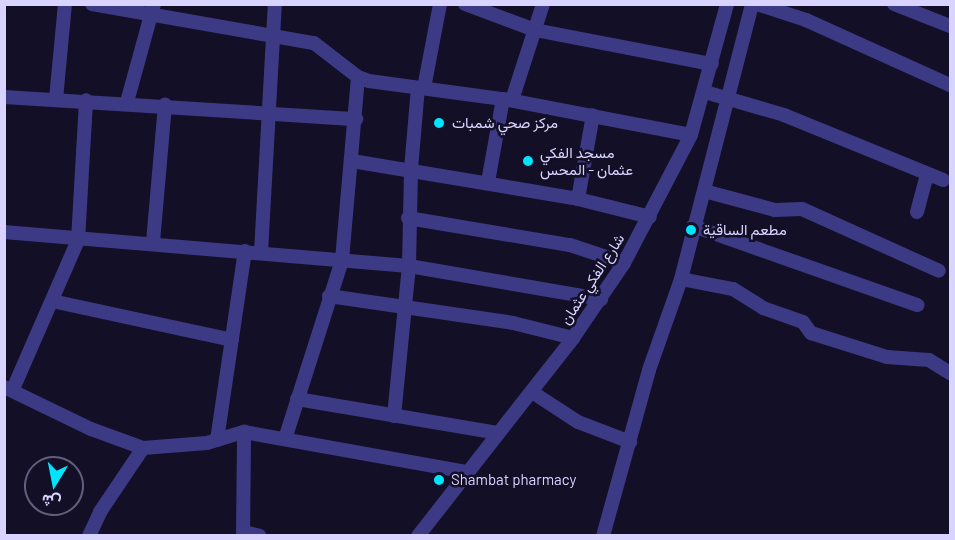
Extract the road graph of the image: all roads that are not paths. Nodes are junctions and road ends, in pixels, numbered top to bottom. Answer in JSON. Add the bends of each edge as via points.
{"nodes":[{"id":1,"x":65,"y":4,"type":"edge"},
{"id":2,"x":92,"y":4,"type":"edge"},
{"id":3,"x":275,"y":4,"type":"edge"},
{"id":4,"x":440,"y":4,"type":"edge"},
{"id":5,"x":543,"y":4,"type":"edge"},
{"id":6,"x":727,"y":4,"type":"edge"},
{"id":7,"x":752,"y":4,"type":"edge"},
{"id":8,"x":757,"y":4,"type":"edge"},
{"id":9,"x":894,"y":4,"type":"edge"},
{"id":10,"x":468,"y":5,"type":"edge"},
{"id":11,"x":151,"y":10,"type":"edge"},
{"id":12,"x":951,"y":26,"type":"edge"},
{"id":13,"x":535,"y":30,"type":"junction"},
{"id":14,"x":272,"y":35,"type":"junction"},
{"id":15,"x":712,"y":64,"type":"junction"},
{"id":16,"x":358,"y":77,"type":"junction"},
{"id":17,"x":951,"y":85,"type":"edge"},
{"id":18,"x":421,"y":88,"type":"junction"},
{"id":19,"x":705,"y":92,"type":"junction"},
{"id":20,"x":4,"y":98,"type":"edge"},
{"id":21,"x":56,"y":99,"type":"junction"},
{"id":22,"x":508,"y":99,"type":"junction"},
{"id":23,"x":86,"y":100,"type":"junction"},
{"id":24,"x":727,"y":100,"type":"junction"},
{"id":25,"x":127,"y":102,"type":"junction"},
{"id":26,"x":165,"y":105,"type":"junction"},
{"id":27,"x":267,"y":114,"type":"junction"},
{"id":28,"x":593,"y":115,"type":"junction"},
{"id":29,"x":356,"y":118,"type":"junction"},
{"id":30,"x":691,"y":135,"type":"junction"},
{"id":31,"x":352,"y":160,"type":"junction"},
{"id":32,"x":411,"y":169,"type":"junction"},
{"id":33,"x":927,"y":176,"type":"junction"},
{"id":34,"x":943,"y":180,"type":"dead end"},
{"id":35,"x":488,"y":182,"type":"junction"},
{"id":36,"x":704,"y":191,"type":"junction"},
{"id":37,"x":578,"y":199,"type":"junction"},
{"id":38,"x":917,"y":212,"type":"dead end"},
{"id":39,"x":650,"y":217,"type":"junction"},
{"id":40,"x":408,"y":218,"type":"junction"},
{"id":41,"x":693,"y":226,"type":"junction"},
{"id":42,"x":4,"y":232,"type":"edge"},
{"id":43,"x":78,"y":240,"type":"junction"},
{"id":44,"x":153,"y":242,"type":"junction"},
{"id":45,"x":245,"y":251,"type":"junction"},
{"id":46,"x":261,"y":252,"type":"junction"},
{"id":47,"x":342,"y":260,"type":"junction"},
{"id":48,"x":624,"y":263,"type":"junction"},
{"id":49,"x":409,"y":266,"type":"junction"},
{"id":50,"x":939,"y":271,"type":"dead end"},
{"id":51,"x":681,"y":279,"type":"junction"},
{"id":52,"x":328,"y":296,"type":"junction"},
{"id":53,"x":600,"y":299,"type":"junction"},
{"id":54,"x":52,"y":301,"type":"junction"},
{"id":55,"x":917,"y":305,"type":"dead end"},
{"id":56,"x":404,"y":308,"type":"junction"},
{"id":57,"x":573,"y":338,"type":"junction"},
{"id":58,"x":232,"y":340,"type":"junction"},
{"id":59,"x":951,"y":373,"type":"edge"},
{"id":60,"x":9,"y":388,"type":"edge"},
{"id":61,"x":532,"y":392,"type":"junction"},
{"id":62,"x":297,"y":399,"type":"junction"},
{"id":63,"x":394,"y":416,"type":"junction"},
{"id":64,"x":244,"y":432,"type":"junction"},
{"id":65,"x":497,"y":433,"type":"junction"},
{"id":66,"x":285,"y":439,"type":"junction"},
{"id":67,"x":218,"y":440,"type":"junction"},
{"id":68,"x":630,"y":441,"type":"junction"},
{"id":69,"x":143,"y":448,"type":"junction"},
{"id":70,"x":467,"y":472,"type":"junction"},
{"id":71,"x":244,"y":534,"type":"edge"},
{"id":72,"x":89,"y":536,"type":"edge"},
{"id":73,"x":260,"y":536,"type":"edge"},
{"id":74,"x":418,"y":536,"type":"edge"},
{"id":75,"x":603,"y":536,"type":"edge"}],
"edges":[{"from":1,"to":21,"type":"street"},
{"from":2,"to":11,"type":"street"},
{"from":3,"to":14,"type":"street"},
{"from":4,"to":18,"type":"street"},
{"from":5,"to":13,"type":"street"},
{"from":6,"to":15,"type":"street","name":"شارع الفكي عثمان"},
{"from":7,"to":24,"type":"street"},
{"from":8,"to":17,"type":"street","via":[[806,20]]},
{"from":9,"to":12,"type":"street"},
{"from":10,"to":13,"type":"street"},
{"from":11,"to":14,"type":"street"},
{"from":11,"to":25,"type":"street"},
{"from":13,"to":15,"type":"street"},
{"from":13,"to":22,"type":"street"},
{"from":14,"to":16,"type":"street","via":[[324,47]]},
{"from":14,"to":27,"type":"street"},
{"from":15,"to":19,"type":"street","name":"شارع الفكي عثمان"},
{"from":16,"to":18,"type":"street"},
{"from":16,"to":29,"type":"street"},
{"from":18,"to":22,"type":"street"},
{"from":18,"to":32,"type":"street"},
{"from":19,"to":24,"type":"street"},
{"from":19,"to":30,"type":"street","name":"شارع الفكي عثمان"},
{"from":20,"to":21,"type":"street"},
{"from":21,"to":23,"type":"street"},
{"from":22,"to":28,"type":"street"},
{"from":22,"to":35,"type":"street"},
{"from":23,"to":25,"type":"street"},
{"from":23,"to":43,"type":"street"},
{"from":24,"to":33,"type":"street","via":[[783,115]]},
{"from":24,"to":36,"type":"street"},
{"from":25,"to":26,"type":"street"},
{"from":26,"to":27,"type":"street"},
{"from":26,"to":44,"type":"street"},
{"from":27,"to":29,"type":"street"},
{"from":27,"to":46,"type":"street"},
{"from":28,"to":30,"type":"street"},
{"from":28,"to":37,"type":"street"},
{"from":29,"to":31,"type":"street"},
{"from":30,"to":39,"type":"street","name":"شارع الفكي عثمان"},
{"from":31,"to":32,"type":"street"},
{"from":31,"to":47,"type":"street"},
{"from":32,"to":35,"type":"street"},
{"from":32,"to":40,"type":"street"},
{"from":33,"to":34,"type":"street"},
{"from":33,"to":38,"type":"street"},
{"from":35,"to":37,"type":"street"},
{"from":36,"to":41,"type":"street"},
{"from":36,"to":50,"type":"street","via":[[775,210],[802,209]]},
{"from":37,"to":39,"type":"street"},
{"from":39,"to":48,"type":"street","name":"شارع الفكي عثمان"},
{"from":40,"to":48,"type":"street","via":[[570,245]]},
{"from":40,"to":49,"type":"street"},
{"from":41,"to":51,"type":"street"},
{"from":41,"to":55,"type":"street"},
{"from":42,"to":43,"type":"street"},
{"from":43,"to":44,"type":"street"},
{"from":43,"to":54,"type":"street"},
{"from":44,"to":45,"type":"street"},
{"from":45,"to":46,"type":"street"},
{"from":45,"to":58,"type":"street"},
{"from":46,"to":47,"type":"street"},
{"from":47,"to":49,"type":"street"},
{"from":47,"to":52,"type":"street"},
{"from":48,"to":53,"type":"street","name":"شارع الفكي عثمان"},
{"from":49,"to":53,"type":"street"},
{"from":49,"to":56,"type":"street"},
{"from":51,"to":59,"type":"street","via":[[733,289],[763,308],[803,322],[811,333],[887,357],[929,360]]},
{"from":51,"to":68,"type":"street","via":[[649,370]]},
{"from":52,"to":56,"type":"street"},
{"from":52,"to":62,"type":"street"},
{"from":53,"to":57,"type":"street","name":"شارع الفكي عثمان"},
{"from":54,"to":58,"type":"street"},
{"from":54,"to":60,"type":"street"},
{"from":56,"to":57,"type":"street","via":[[513,323]]},
{"from":56,"to":63,"type":"street"},
{"from":57,"to":61,"type":"street","name":"شارع الفكي عثمان"},
{"from":58,"to":67,"type":"street"},
{"from":60,"to":69,"type":"street","via":[[90,429]]},
{"from":61,"to":65,"type":"street","name":"شارع الفكي عثمان"},
{"from":61,"to":68,"type":"street","via":[[578,422]]},
{"from":62,"to":63,"type":"street"},
{"from":62,"to":66,"type":"street"},
{"from":63,"to":65,"type":"street"},
{"from":64,"to":66,"type":"street"},
{"from":64,"to":67,"type":"street"},
{"from":64,"to":71,"type":"street"},
{"from":65,"to":70,"type":"street","name":"شارع الفكي عثمان"},
{"from":66,"to":70,"type":"street"},
{"from":67,"to":69,"type":"street"},
{"from":68,"to":75,"type":"street"},
{"from":69,"to":72,"type":"street","via":[[100,512]]},
{"from":70,"to":74,"type":"street","name":"شارع الفكي عثمان"},
{"from":71,"to":73,"type":"street"}]}
